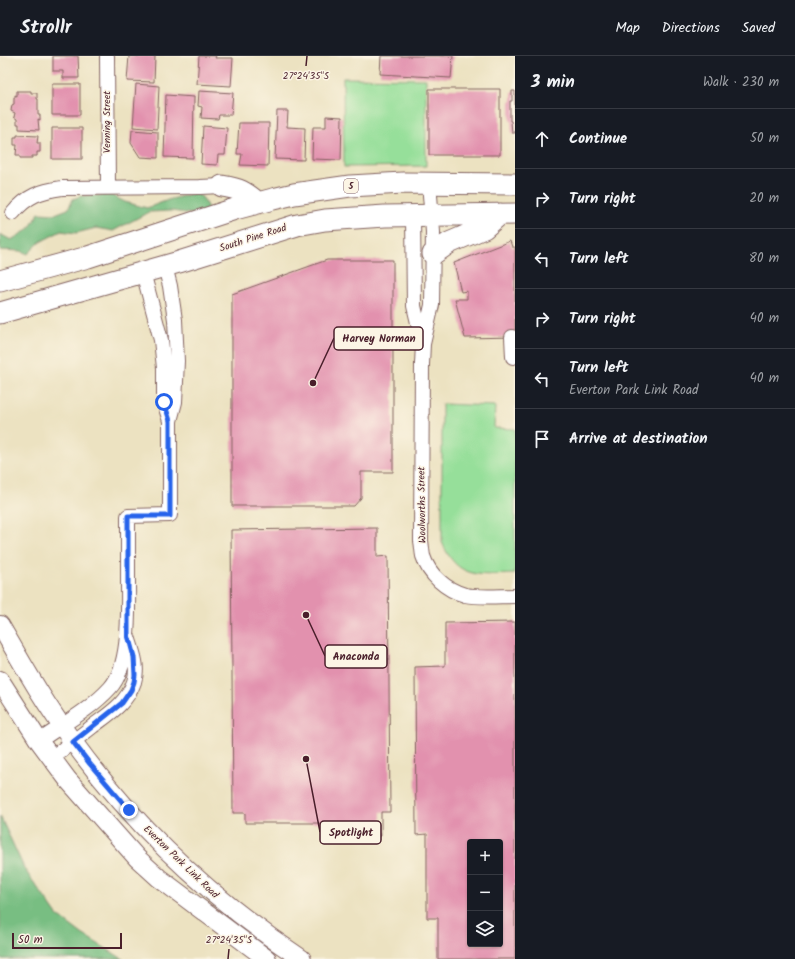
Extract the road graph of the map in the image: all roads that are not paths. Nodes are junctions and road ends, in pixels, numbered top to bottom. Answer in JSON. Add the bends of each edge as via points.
{"nodes":[{"id":1,"x":107,"y":56,"type":"edge"},
{"id":2,"x":430,"y":183,"type":"junction"},
{"id":3,"x":515,"y":184,"type":"edge"},
{"id":4,"x":222,"y":186,"type":"joint"},
{"id":5,"x":108,"y":187,"type":"junction"},
{"id":6,"x":258,"y":203,"type":"junction"},
{"id":7,"x":13,"y":213,"type":"dead end"},
{"id":8,"x":508,"y":214,"type":"edge"},
{"id":9,"x":423,"y":215,"type":"junction"},
{"id":10,"x":160,"y":234,"type":"junction"},
{"id":11,"x":433,"y":254,"type":"junction"},
{"id":12,"x":172,"y":264,"type":"junction"},
{"id":13,"x":143,"y":272,"type":"junction"},
{"id":14,"x":0,"y":281,"type":"edge"},
{"id":15,"x":0,"y":313,"type":"edge"},
{"id":16,"x":512,"y":337,"type":"dead end"},
{"id":17,"x":423,"y":344,"type":"junction"},
{"id":18,"x":515,"y":356,"type":"edge"},
{"id":19,"x":170,"y":421,"type":"junction"},
{"id":20,"x":515,"y":596,"type":"edge"},
{"id":21,"x":0,"y":625,"type":"edge"},
{"id":22,"x":128,"y":635,"type":"junction"},
{"id":23,"x":0,"y":680,"type":"edge"},
{"id":24,"x":62,"y":725,"type":"junction"},
{"id":25,"x":39,"y":741,"type":"junction"},
{"id":26,"x":73,"y":742,"type":"junction"},
{"id":27,"x":51,"y":758,"type":"junction"},
{"id":28,"x":267,"y":959,"type":"edge"},
{"id":29,"x":302,"y":959,"type":"edge"}],
"edges":[{"from":1,"to":5,"type":"street","name":"Venning Street"},
{"from":2,"to":3,"type":"highway","number":"5"},
{"from":2,"to":6,"type":"highway","number":"5","via":[[350,186],[294,194]]},
{"from":2,"to":9,"type":"street","name":"Woolworths Street"},
{"from":4,"to":5,"type":"street"},
{"from":4,"to":6,"type":"highway","via":[[238,189]]},
{"from":5,"to":7,"type":"street","via":[[48,190],[21,203]]},
{"from":6,"to":10,"type":"highway","number":"5"},
{"from":8,"to":9,"type":"highway","name":"South Pine Road"},
{"from":8,"to":11,"type":"highway","via":[[449,243]]},
{"from":9,"to":11,"type":"street","name":"Woolworths Street"},
{"from":9,"to":12,"type":"highway","name":"South Pine Road","via":[[349,218],[297,225]]},
{"from":9,"to":17,"type":"street","name":"Woolworths Street","via":[[414,306]]},
{"from":10,"to":12,"type":"highway"},
{"from":10,"to":14,"type":"highway","number":"5"},
{"from":11,"to":17,"type":"street","name":"Woolworths Street","via":[[432,305]]},
{"from":12,"to":13,"type":"highway","name":"South Pine Road"},
{"from":12,"to":19,"type":"street","via":[[170,286],[177,361],[175,402]]},
{"from":13,"to":15,"type":"highway","name":"South Pine Road"},
{"from":13,"to":19,"type":"street","via":[[161,340],[164,402]]},
{"from":16,"to":18,"type":"street","via":[[513,357]]},
{"from":17,"to":20,"type":"street","name":"Woolworths Street","via":[[423,556],[435,577],[456,592],[472,596]]},
{"from":19,"to":22,"type":"street","via":[[170,516],[128,516]]},
{"from":21,"to":24,"type":"main road","name":"Everton Park Link Road"},
{"from":22,"to":24,"type":"street","via":[[120,671],[111,687]]},
{"from":22,"to":26,"type":"street","via":[[135,666],[131,690],[122,703]]},
{"from":23,"to":25,"type":"main road","name":"Everton Park Link Road"},
{"from":24,"to":25,"type":"street"},
{"from":24,"to":26,"type":"main road","name":"Everton Park Link Road"},
{"from":25,"to":27,"type":"main road","name":"Everton Park Link Road"},
{"from":26,"to":27,"type":"street"},
{"from":26,"to":29,"type":"main road","name":"Everton Park Link Road","via":[[129,810],[168,852],[239,915]]},
{"from":27,"to":28,"type":"main road","name":"Everton Park Link Road","via":[[137,858],[159,878]]}]}
